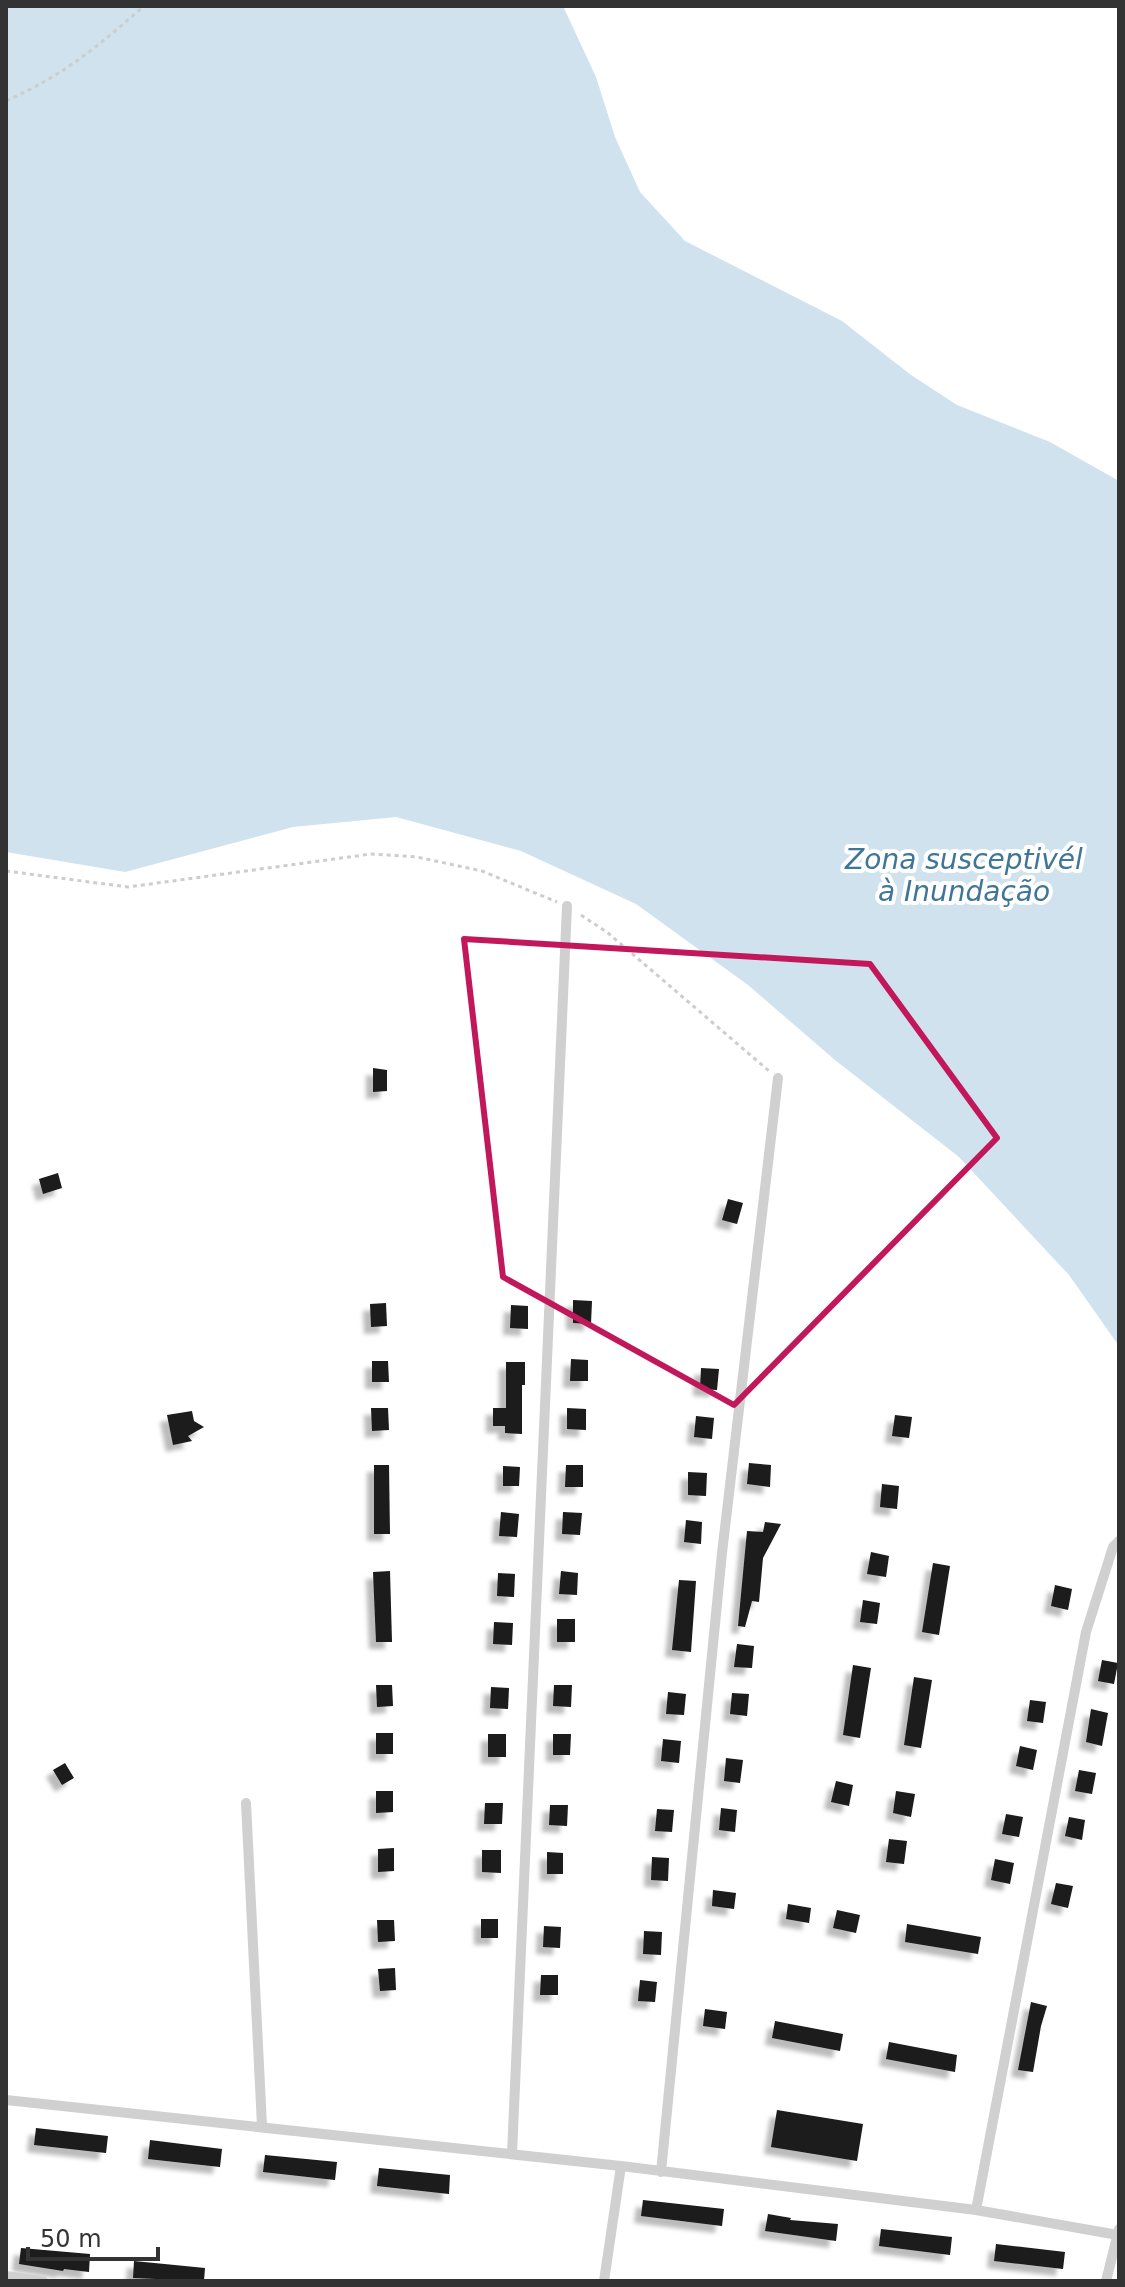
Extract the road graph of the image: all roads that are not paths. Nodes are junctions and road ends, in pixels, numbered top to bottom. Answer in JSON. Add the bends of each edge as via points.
{"nodes":[{"id":1,"x":567,"y":906,"type":"road end"},
{"id":2,"x":778,"y":1078,"type":"road end"},
{"id":3,"x":1119,"y":1541,"type":"edge"},
{"id":4,"x":246,"y":1803,"type":"dead end"},
{"id":5,"x":6,"y":2100,"type":"edge"},
{"id":6,"x":262,"y":2126,"type":"junction"},
{"id":7,"x":512,"y":2154,"type":"junction"},
{"id":8,"x":621,"y":2166,"type":"junction"},
{"id":9,"x":661,"y":2172,"type":"junction"},
{"id":10,"x":976,"y":2210,"type":"junction"},
{"id":11,"x":1118,"y":2232,"type":"edge"},
{"id":12,"x":6,"y":2276,"type":"edge"},
{"id":13,"x":43,"y":2281,"type":"edge"},
{"id":14,"x":604,"y":2281,"type":"edge"},
{"id":15,"x":1106,"y":2281,"type":"edge"}],
"edges":[{"from":1,"to":7,"type":"lane"},
{"from":2,"to":9,"type":"lane","via":[[722,1553]]},
{"from":3,"to":10,"type":"lane","via":[[1086,1632]]},
{"from":4,"to":6,"type":"lane"},
{"from":5,"to":6,"type":"lane"},
{"from":6,"to":7,"type":"lane"},
{"from":7,"to":8,"type":"lane"},
{"from":8,"to":9,"type":"lane"},
{"from":8,"to":14,"type":"lane"},
{"from":9,"to":10,"type":"lane"},
{"from":10,"to":11,"type":"lane"},
{"from":11,"to":15,"type":"lane"},
{"from":12,"to":13,"type":"lane"}]}
